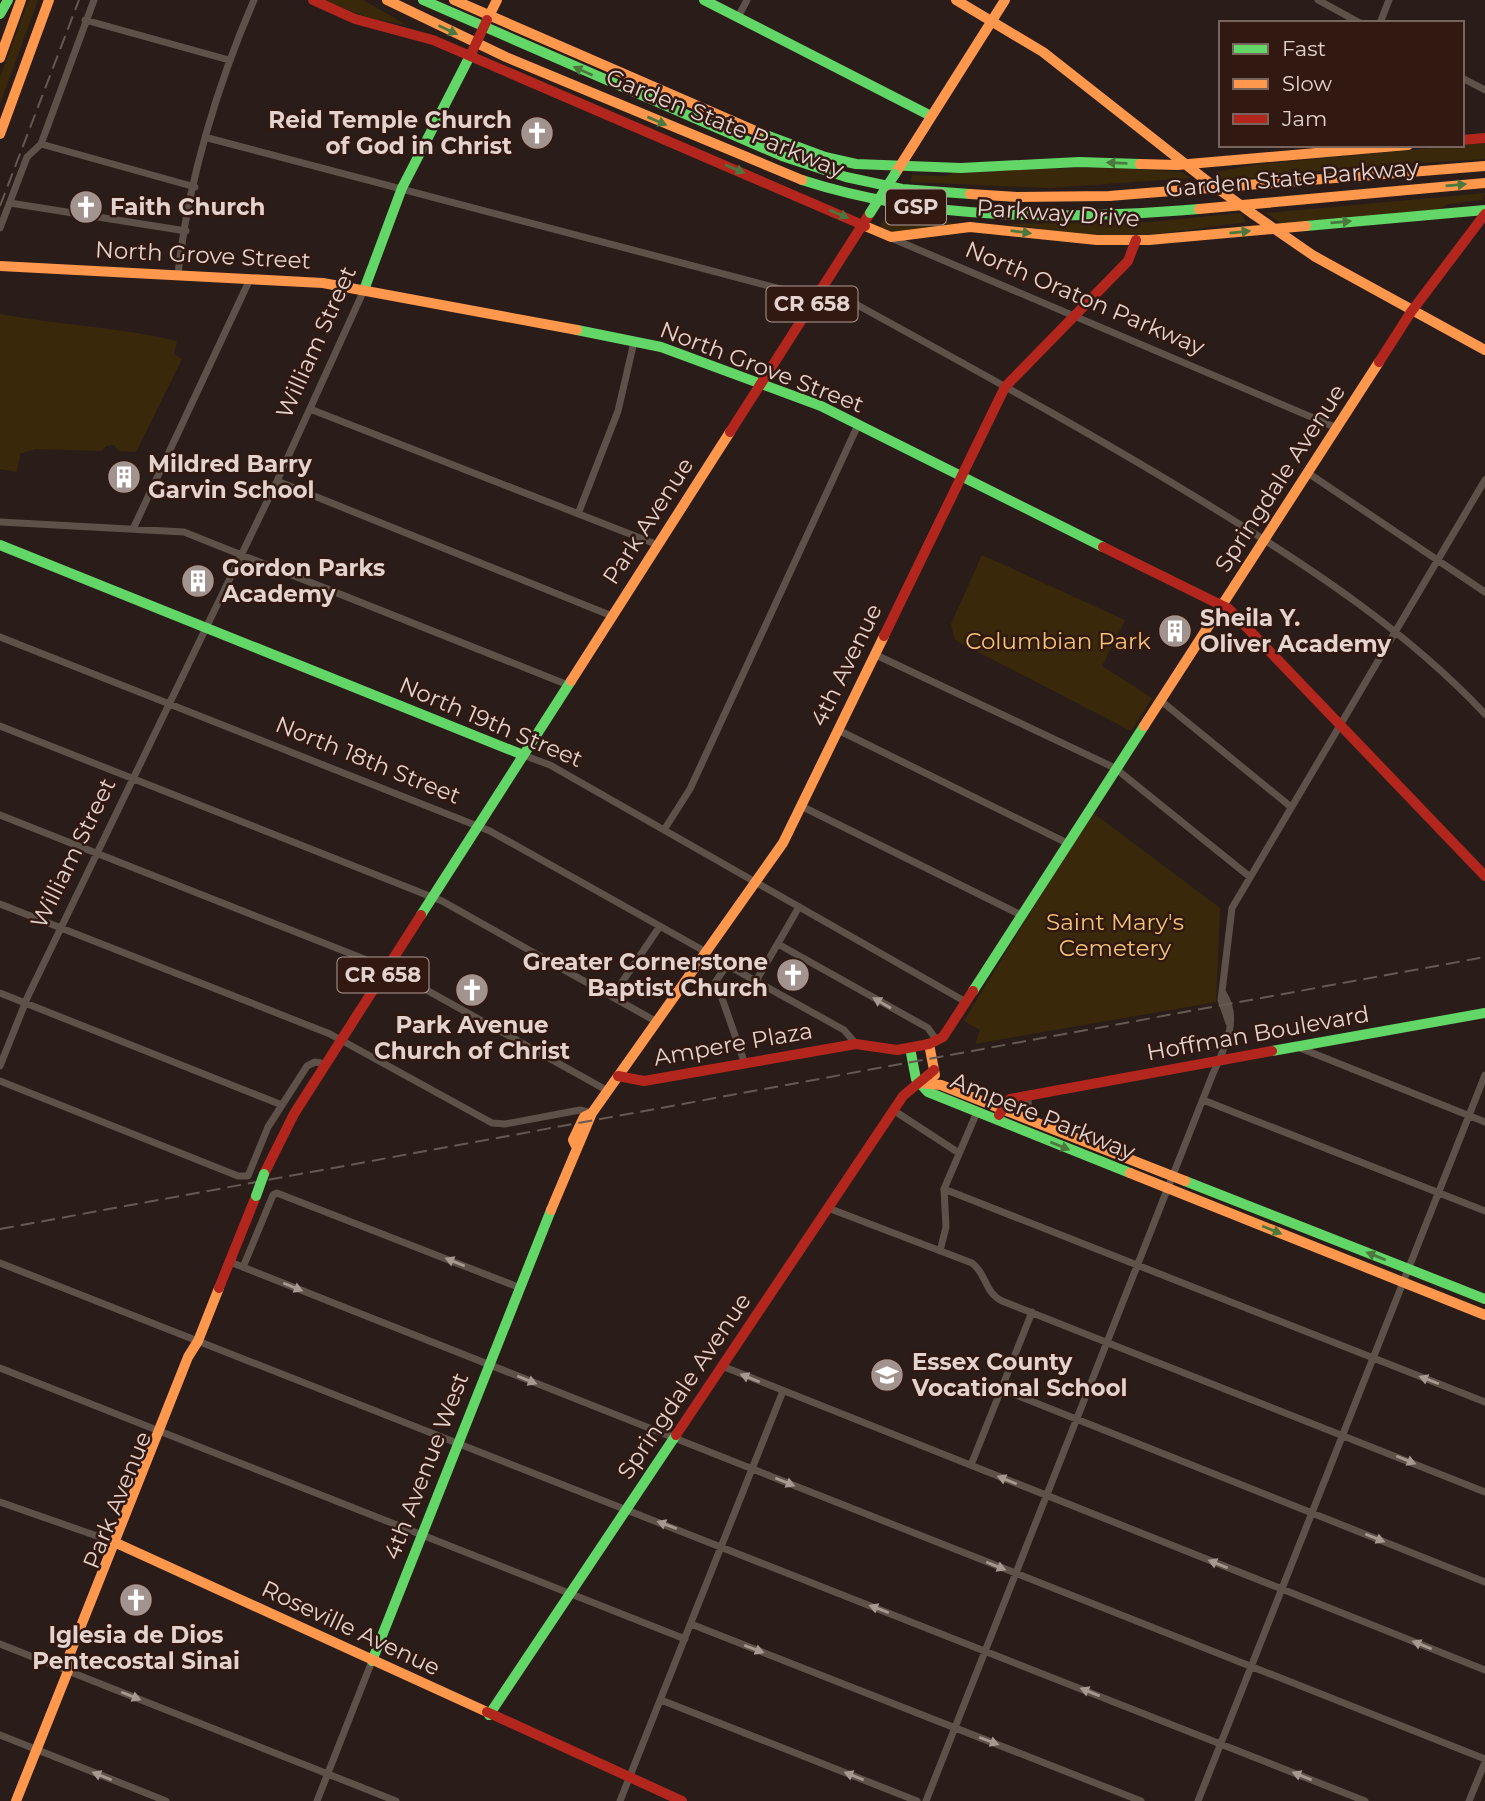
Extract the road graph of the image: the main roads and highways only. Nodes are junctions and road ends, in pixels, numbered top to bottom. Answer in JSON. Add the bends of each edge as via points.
{"nodes":[{"id":1,"x":8,"y":0,"type":"edge"},
{"id":2,"x":21,"y":0,"type":"edge"},
{"id":3,"x":49,"y":0,"type":"edge"},
{"id":4,"x":313,"y":0,"type":"edge"},
{"id":5,"x":387,"y":0,"type":"edge"},
{"id":6,"x":423,"y":0,"type":"edge"},
{"id":7,"x":454,"y":0,"type":"edge"},
{"id":8,"x":497,"y":0,"type":"edge"},
{"id":9,"x":704,"y":0,"type":"edge"},
{"id":10,"x":956,"y":0,"type":"edge"},
{"id":11,"x":1005,"y":0,"type":"edge"},
{"id":12,"x":0,"y":14,"type":"edge"},
{"id":13,"x":488,"y":18,"type":"junction"},
{"id":14,"x":991,"y":21,"type":"junction"},
{"id":15,"x":470,"y":54,"type":"junction"},
{"id":16,"x":0,"y":58,"type":"edge"},
{"id":17,"x":931,"y":117,"type":"junction"},
{"id":18,"x":0,"y":134,"type":"edge"},
{"id":19,"x":1485,"y":138,"type":"edge"},
{"id":20,"x":1464,"y":140,"type":"edge"},
{"id":21,"x":1367,"y":147,"type":"edge"},
{"id":22,"x":1326,"y":149,"type":"edge"},
{"id":23,"x":1185,"y":165,"type":"junction"},
{"id":24,"x":1485,"y":166,"type":"edge"},
{"id":25,"x":897,"y":170,"type":"junction"},
{"id":26,"x":1485,"y":183,"type":"edge"},
{"id":27,"x":1485,"y":212,"type":"edge"},
{"id":28,"x":863,"y":224,"type":"junction"},
{"id":29,"x":1273,"y":229,"type":"junction"},
{"id":30,"x":880,"y":233,"type":"joint"},
{"id":31,"x":1136,"y":240,"type":"junction"},
{"id":32,"x":0,"y":266,"type":"edge"},
{"id":33,"x":364,"y":290,"type":"junction"},
{"id":34,"x":1411,"y":312,"type":"junction"},
{"id":35,"x":1485,"y":350,"type":"edge"},
{"id":36,"x":761,"y":384,"type":"junction"},
{"id":37,"x":960,"y":477,"type":"junction"},
{"id":38,"x":0,"y":547,"type":"edge"},
{"id":39,"x":1223,"y":606,"type":"junction"},
{"id":40,"x":523,"y":755,"type":"junction"},
{"id":41,"x":1485,"y":876,"type":"edge"},
{"id":42,"x":1485,"y":1013,"type":"edge"},
{"id":43,"x":933,"y":1043,"type":"junction"},
{"id":44,"x":910,"y":1048,"type":"junction"},
{"id":45,"x":934,"y":1070,"type":"junction"},
{"id":46,"x":618,"y":1076,"type":"junction"},
{"id":47,"x":918,"y":1083,"type":"junction"},
{"id":48,"x":941,"y":1085,"type":"junction"},
{"id":49,"x":1039,"y":1094,"type":"junction"},
{"id":50,"x":1002,"y":1109,"type":"junction"},
{"id":51,"x":997,"y":1121,"type":"junction"},
{"id":52,"x":576,"y":1146,"type":"joint"},
{"id":53,"x":1485,"y":1299,"type":"edge"},
{"id":54,"x":1485,"y":1315,"type":"edge"},
{"id":55,"x":118,"y":1544,"type":"junction"},
{"id":56,"x":372,"y":1661,"type":"junction"},
{"id":57,"x":489,"y":1715,"type":"junction"},
{"id":58,"x":16,"y":1801,"type":"edge"},
{"id":59,"x":682,"y":1801,"type":"edge"}],
"edges":[{"from":1,"to":12,"type":"main road"},
{"from":2,"to":16,"type":"main road"},
{"from":3,"to":18,"type":"main road"},
{"from":4,"to":15,"type":"main road","name":"North Oraton Parkway","via":[[355,19]]},
{"from":5,"to":26,"type":"main road","name":"Garden State Parkway","number":"GSP","one_way":true,"via":[[756,163],[839,192],[900,205],[1011,214],[1110,213]]},
{"from":24,"to":6,"type":"main road","name":"Garden State Parkway","number":"GSP","one_way":true,"via":[[1109,196],[1017,197],[902,189],[846,177],[771,152]]},
{"from":7,"to":13,"type":"main road"},
{"from":8,"to":13,"type":"main road","name":"William Street"},
{"from":9,"to":17,"type":"main road"},
{"from":10,"to":14,"type":"main road"},
{"from":11,"to":14,"type":"main road","name":"Park Avenue","number":"CR 658"},
{"from":13,"to":15,"type":"main road","name":"William Street","bridge":true},
{"from":13,"to":25,"type":"main road","via":[[789,145],[843,162]]},
{"from":14,"to":17,"type":"main road","name":"Park Avenue","number":"CR 658"},
{"from":14,"to":23,"type":"main road","via":[[1043,52]]},
{"from":15,"to":28,"type":"main road","name":"North Oraton Parkway","one_way":true},
{"from":15,"to":33,"type":"main road","name":"William Street","via":[[402,188]]},
{"from":17,"to":25,"type":"main road","name":"Park Avenue","number":"CR 658"},
{"from":19,"to":20,"type":"main road"},
{"from":21,"to":22,"type":"main road","name":"Parkway Drive"},
{"from":22,"to":23,"type":"main road","name":"Parkway Drive"},
{"from":23,"to":25,"type":"main road","name":"Parkway Drive","one_way":true,"via":[[1079,162]]},
{"from":23,"to":29,"type":"main road","bridge":true},
{"from":25,"to":28,"type":"main road","name":"Park Avenue","number":"CR 658","bridge":true},
{"from":29,"to":27,"type":"main road","name":"Parkway Drive","one_way":true},
{"from":27,"to":34,"type":"main road","name":"Springdale Avenue"},
{"from":28,"to":30,"type":"main road","name":"North Oraton Parkway"},
{"from":28,"to":36,"type":"main road","name":"Park Avenue","number":"CR 658"},
{"from":31,"to":29,"type":"main road","name":"Parkway Drive","one_way":true},
{"from":29,"to":34,"type":"main road"},
{"from":30,"to":31,"type":"main road","name":"Parkway Drive","one_way":true,"via":[[910,237],[970,227],[1084,240]]},
{"from":31,"to":37,"type":"main road","name":"4th Avenue","via":[[1128,261],[1005,387]]},
{"from":32,"to":33,"type":"main road","name":"North Grove Street","via":[[323,283]]},
{"from":33,"to":36,"type":"main road","name":"North Grove Street","via":[[661,347]]},
{"from":34,"to":35,"type":"main road"},
{"from":34,"to":39,"type":"main road","name":"Springdale Avenue"},
{"from":36,"to":37,"type":"main road","name":"North Grove Street","via":[[821,406]]},
{"from":36,"to":40,"type":"main road","name":"Park Avenue","number":"CR 658"},
{"from":37,"to":39,"type":"main road","name":"North Grove Street"},
{"from":37,"to":46,"type":"main road","name":"4th Avenue","via":[[783,844]]},
{"from":38,"to":40,"type":"main road","name":"North 19th Street"},
{"from":39,"to":41,"type":"main road","name":"North Grove Street","via":[[1237,615]]},
{"from":39,"to":43,"type":"main road","name":"Springdale Avenue","via":[[946,1034]]},
{"from":40,"to":55,"type":"main road","name":"Park Avenue","number":"CR 658","bridge":true,"via":[[284,1130]]},
{"from":42,"to":49,"type":"main road","name":"Hoffman Boulevard"},
{"from":43,"to":44,"type":"main road"},
{"from":43,"to":45,"type":"main road"},
{"from":44,"to":46,"type":"main road","name":"Ampere Plaza","via":[[884,1050],[856,1044],[644,1081]]},
{"from":44,"to":47,"type":"main road"},
{"from":45,"to":47,"type":"main road","name":"Springdale Avenue"},
{"from":45,"to":48,"type":"main road"},
{"from":46,"to":52,"type":"main road","name":"4th Avenue"},
{"from":47,"to":48,"type":"main road","name":"Ampere Parkway"},
{"from":47,"to":51,"type":"main road","name":"Ampere Parkway","via":[[928,1092]]},
{"from":47,"to":57,"type":"main road","name":"Springdale Avenue","via":[[893,1110]]},
{"from":48,"to":50,"type":"main road","name":"Ampere Parkway"},
{"from":49,"to":50,"type":"main road","name":"Hoffman Boulevard"},
{"from":49,"to":50,"type":"main road","name":"Hoffman Boulevard","via":[[1008,1099]]},
{"from":50,"to":51,"type":"main road"},
{"from":53,"to":50,"type":"main road","name":"Ampere Parkway","one_way":true},
{"from":51,"to":54,"type":"main road","name":"Ampere Parkway","one_way":true},
{"from":52,"to":56,"type":"main road","name":"4th Avenue West"},
{"from":55,"to":56,"type":"main road","name":"Roseville Avenue"},
{"from":55,"to":58,"type":"main road","name":"Park Avenue","number":"CR 658","via":[[69,1656],[68,1671]]},
{"from":56,"to":57,"type":"main road","name":"Roseville Avenue"},
{"from":57,"to":59,"type":"main road","name":"Roseville Avenue"}]}
